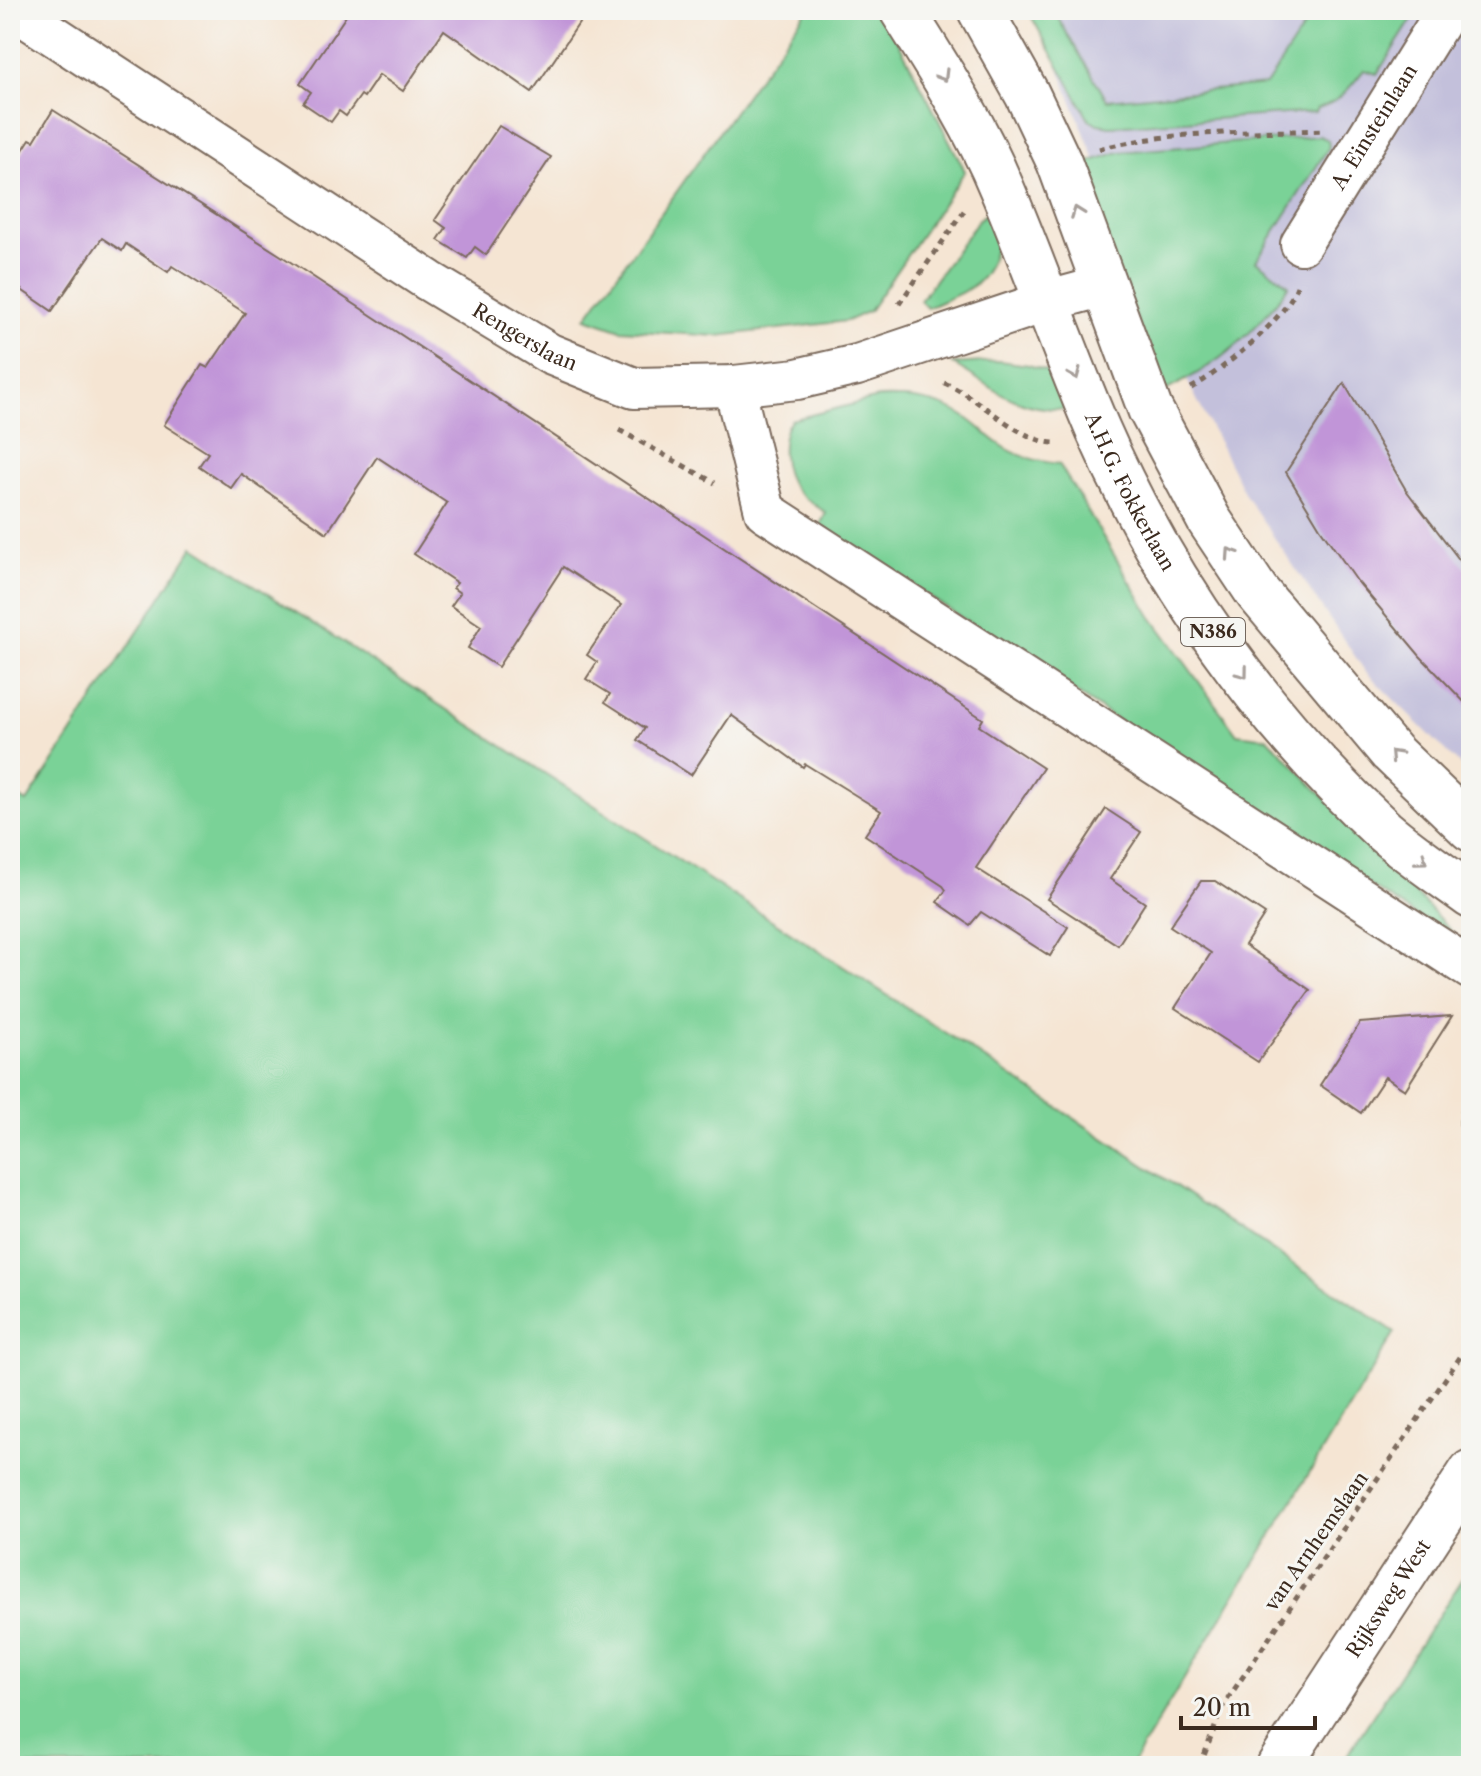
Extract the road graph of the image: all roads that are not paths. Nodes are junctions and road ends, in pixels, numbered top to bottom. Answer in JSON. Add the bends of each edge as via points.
{"nodes":[{"id":1,"x":15,"y":10,"type":"edge"},
{"id":2,"x":902,"y":10,"type":"edge"},
{"id":3,"x":980,"y":10,"type":"edge"},
{"id":4,"x":1447,"y":10,"type":"edge"},
{"id":5,"x":1301,"y":244,"type":"dead end"},
{"id":6,"x":1104,"y":286,"type":"junction"},
{"id":7,"x":1045,"y":302,"type":"junction"},
{"id":8,"x":734,"y":386,"type":"junction"},
{"id":9,"x":1471,"y":829,"type":"edge"},
{"id":10,"x":1471,"y":896,"type":"edge"},
{"id":11,"x":1471,"y":969,"type":"edge"},
{"id":12,"x":1471,"y":1472,"type":"edge"},
{"id":13,"x":1279,"y":1766,"type":"edge"}],
"edges":[{"from":1,"to":8,"type":"street","name":"Rengerslaan","via":[[416,273],[550,354],[634,388]]},
{"from":2,"to":7,"type":"main road","name":"A.H.G. Fokkerlaan","number":"N386","one_way":true,"via":[[1002,187]]},
{"from":6,"to":3,"type":"main road","number":"N386","one_way":true,"via":[[1059,162]]},
{"from":4,"to":5,"type":"street","name":"A. Einsteinlaan"},
{"from":6,"to":7,"type":"street","name":"Rengerslaan"},
{"from":9,"to":6,"type":"main road","number":"N386","one_way":true,"via":[[1391,752],[1257,592],[1209,520],[1150,409]]},
{"from":7,"to":8,"type":"street","name":"Rengerslaan","via":[[857,365]]},
{"from":7,"to":10,"type":"main road","name":"A.H.G. Fokkerlaan","number":"N386","one_way":true,"via":[[1099,433],[1153,541],[1212,631],[1310,757],[1386,832]]},
{"from":8,"to":11,"type":"street","via":[[765,511]]},
{"from":12,"to":13,"type":"main road","name":"Rijksweg West"}]}
